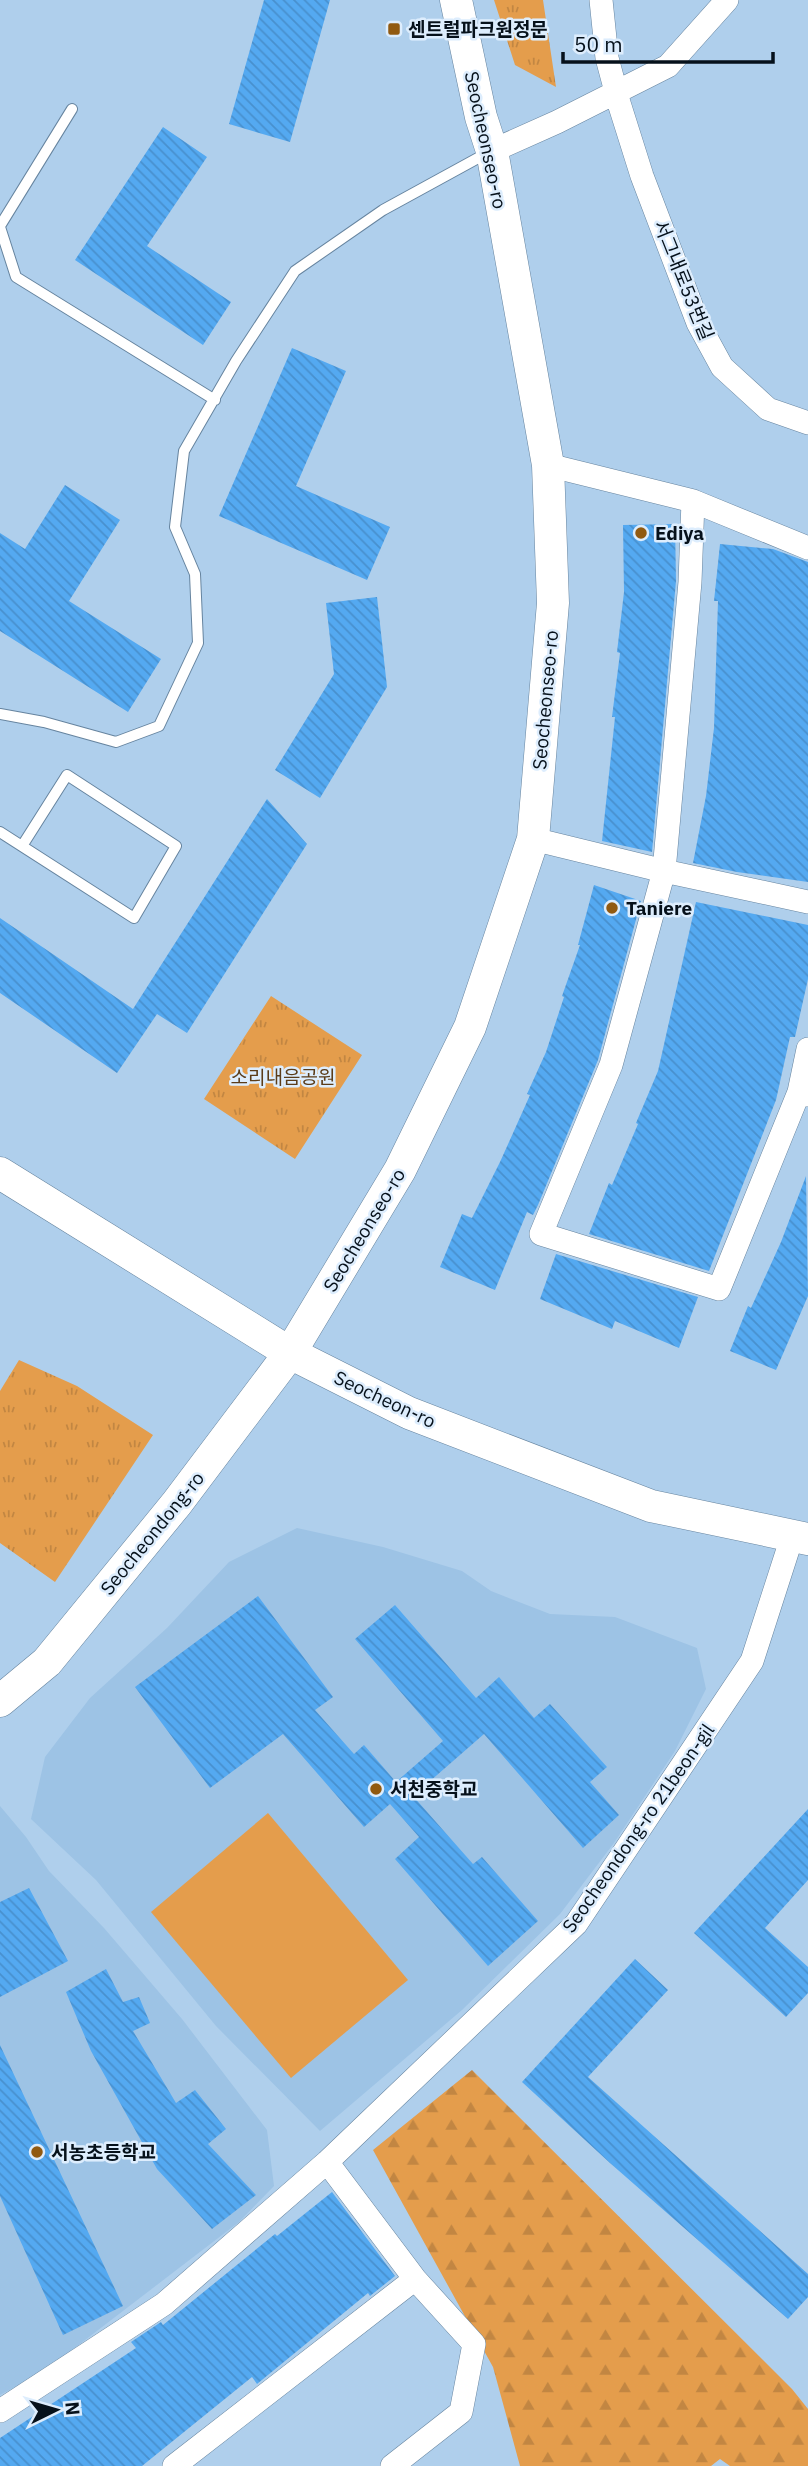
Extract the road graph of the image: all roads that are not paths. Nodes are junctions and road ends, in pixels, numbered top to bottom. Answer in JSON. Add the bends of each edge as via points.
{"nodes":[{"id":1,"x":456,"y":0,"type":"edge"},
{"id":2,"x":601,"y":0,"type":"edge"},
{"id":3,"x":726,"y":0,"type":"edge"},
{"id":4,"x":616,"y":92,"type":"junction"},
{"id":5,"x":72,"y":109,"type":"dead end"},
{"id":6,"x":492,"y":151,"type":"junction"},
{"id":7,"x":0,"y":227,"type":"edge"},
{"id":8,"x":215,"y":400,"type":"junction"},
{"id":9,"x":808,"y":423,"type":"edge"},
{"id":10,"x":548,"y":465,"type":"junction"},
{"id":11,"x":693,"y":501,"type":"junction"},
{"id":12,"x":808,"y":548,"type":"edge"},
{"id":13,"x":0,"y":714,"type":"edge"},
{"id":14,"x":0,"y":832,"type":"edge"},
{"id":15,"x":533,"y":839,"type":"junction"},
{"id":16,"x":22,"y":846,"type":"junction"},
{"id":17,"x":664,"y":871,"type":"junction"},
{"id":18,"x":808,"y":902,"type":"edge"},
{"id":19,"x":808,"y":1049,"type":"edge"},
{"id":20,"x":803,"y":1093,"type":"edge"},
{"id":21,"x":0,"y":1173,"type":"edge"},
{"id":22,"x":290,"y":1353,"type":"junction"},
{"id":23,"x":800,"y":1538,"type":"edge"},
{"id":24,"x":0,"y":1701,"type":"edge"},
{"id":25,"x":327,"y":2162,"type":"junction"},
{"id":26,"x":415,"y":2279,"type":"junction"},
{"id":27,"x":0,"y":2411,"type":"edge"},
{"id":28,"x":174,"y":2466,"type":"edge"},
{"id":29,"x":392,"y":2466,"type":"edge"}],
"edges":[{"from":1,"to":6,"type":"street","name":"Seocheonseo-ro"},
{"from":2,"to":4,"type":"street","name":"서그내로53번길"},
{"from":3,"to":4,"type":"street","via":[[668,66]]},
{"from":4,"to":6,"type":"street"},
{"from":4,"to":9,"type":"street","name":"서그내로53번길","via":[[642,176],[694,311],[722,367],[768,409]]},
{"from":5,"to":7,"type":"lane"},
{"from":6,"to":8,"type":"lane","via":[[383,211],[295,271]]},
{"from":6,"to":10,"type":"street","name":"Seocheonseo-ro"},
{"from":7,"to":8,"type":"lane","via":[[16,277]]},
{"from":8,"to":13,"type":"lane","via":[[184,451],[175,527],[195,574],[198,643],[159,726],[116,742]]},
{"from":10,"to":11,"type":"street"},
{"from":10,"to":15,"type":"street","name":"Seocheonseo-ro","via":[[553,603]]},
{"from":11,"to":12,"type":"street"},
{"from":11,"to":17,"type":"street"},
{"from":14,"to":16,"type":"lane"},
{"from":15,"to":17,"type":"street"},
{"from":15,"to":22,"type":"street","name":"Seocheonseo-ro","via":[[470,1027],[400,1170]]},
{"from":16,"to":16,"type":"lane","via":[[134,918],[176,846],[67,775]]},
{"from":17,"to":18,"type":"street"},
{"from":17,"to":20,"type":"street","via":[[611,1065],[541,1234],[719,1289]]},
{"from":19,"to":20,"type":"street"},
{"from":21,"to":22,"type":"street","name":"Seocheon-ro"},
{"from":22,"to":23,"type":"street","name":"Seocheon-ro","via":[[409,1413],[651,1506]]},
{"from":22,"to":24,"type":"street","name":"Seocheondong-ro","via":[[177,1503],[47,1662]]},
{"from":23,"to":25,"type":"street","name":"Seocheondong-ro 21beon-gil","via":[[752,1661],[576,1924]]},
{"from":25,"to":26,"type":"street"},
{"from":25,"to":27,"type":"street","name":"Seocheondong-ro 21beon-gil","via":[[164,2304]]},
{"from":26,"to":28,"type":"street"},
{"from":26,"to":29,"type":"street","via":[[474,2344],[461,2412]]}]}
